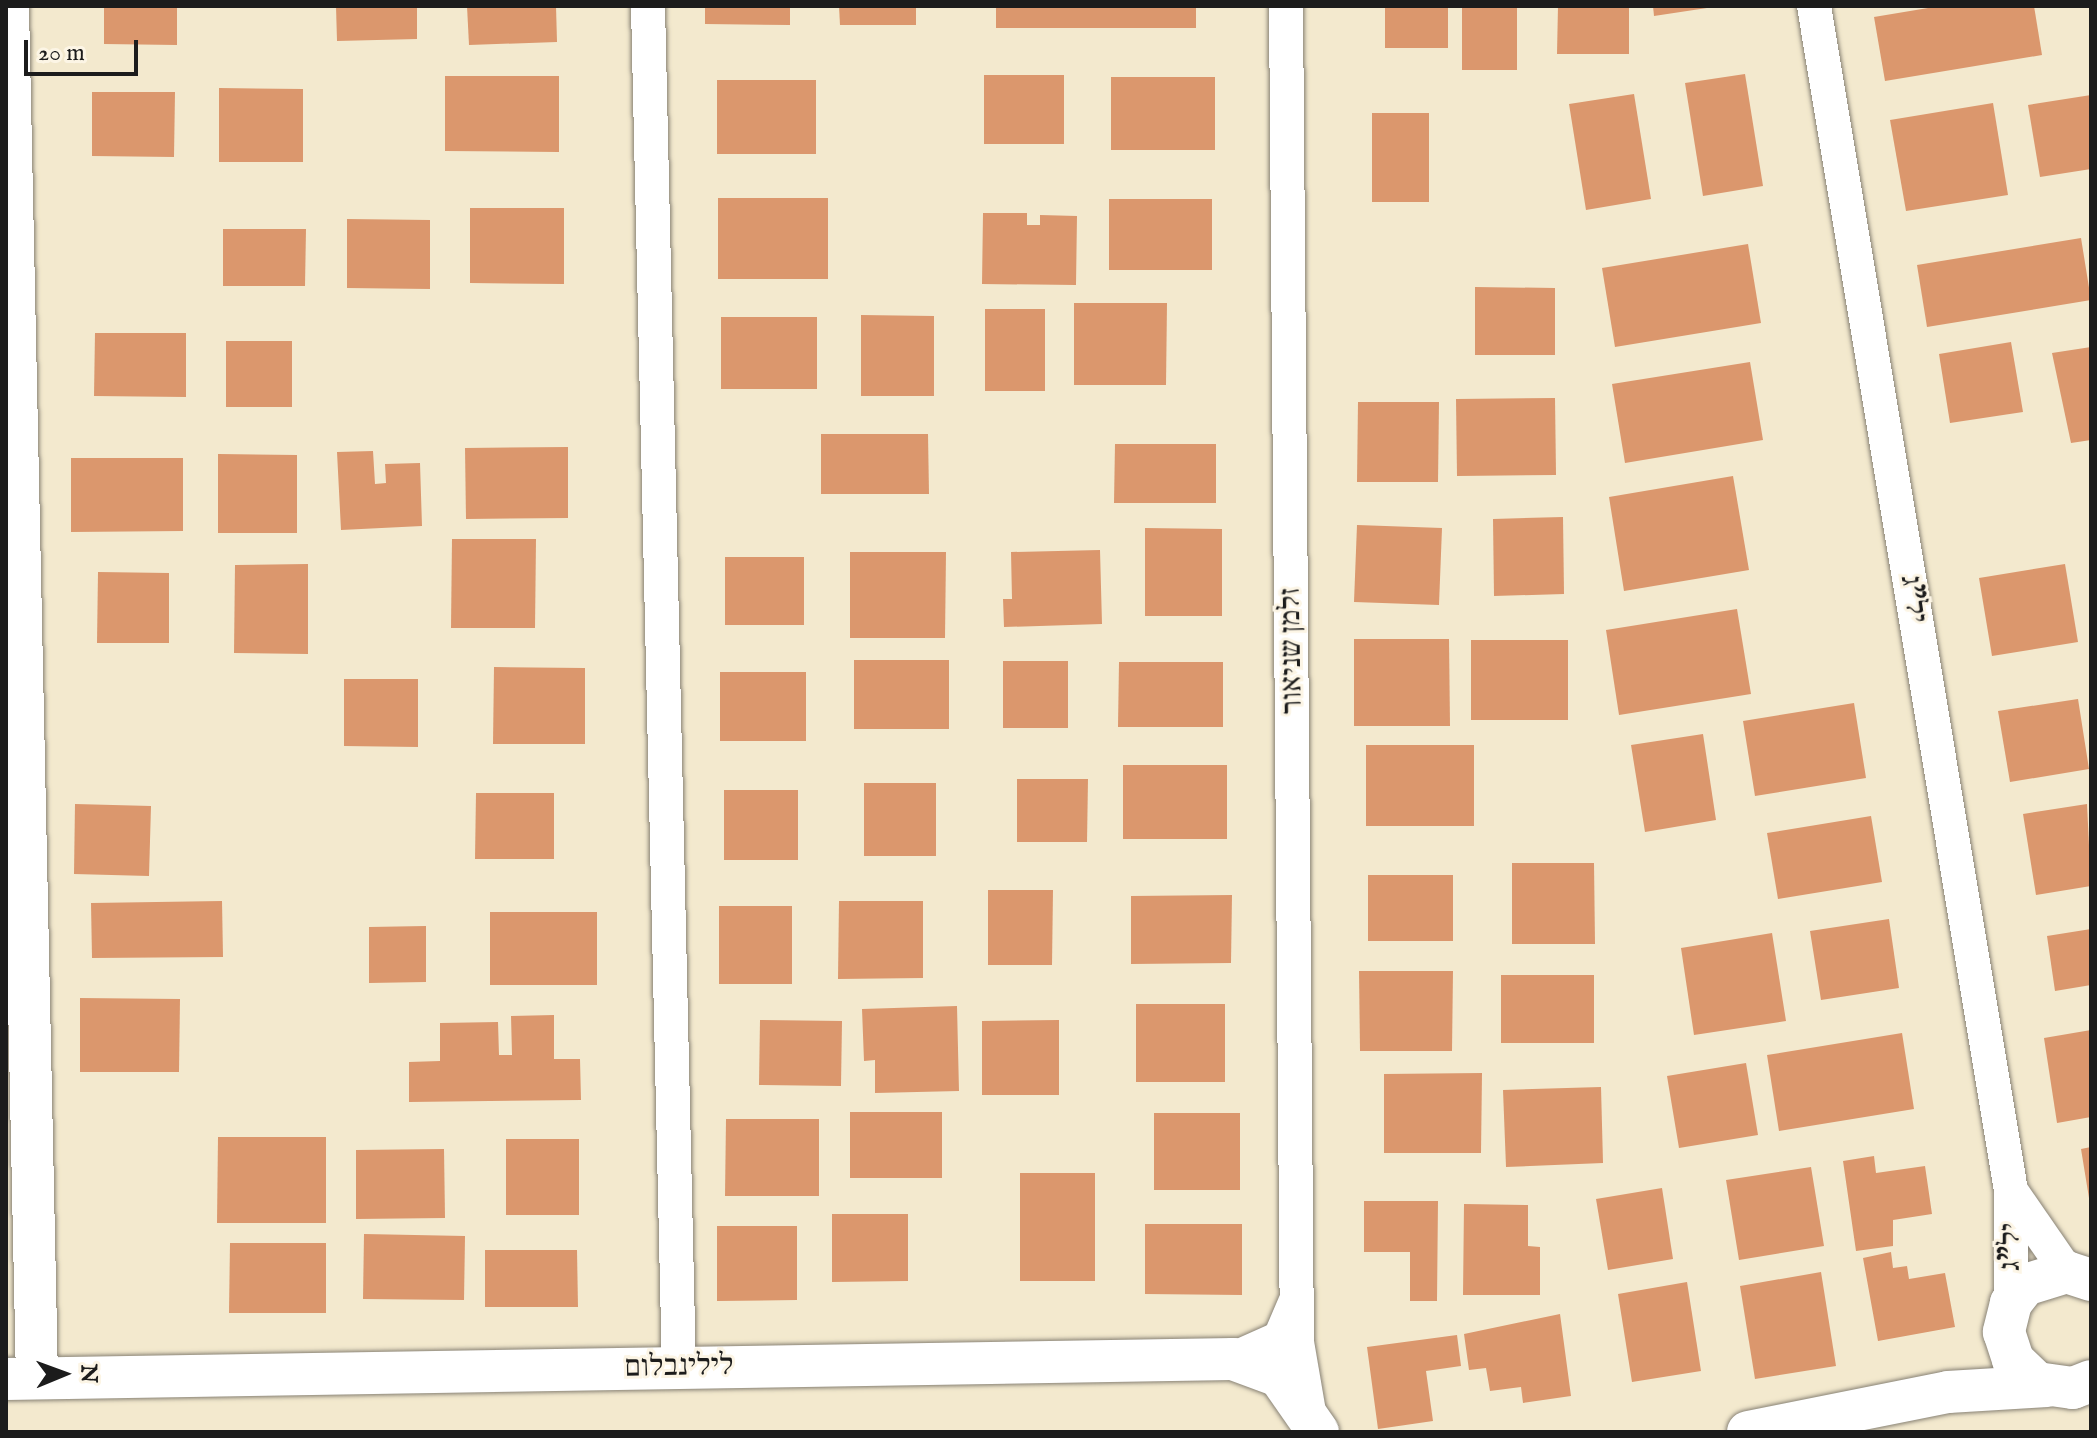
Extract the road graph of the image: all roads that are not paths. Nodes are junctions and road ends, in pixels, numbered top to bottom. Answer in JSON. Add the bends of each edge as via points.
{"nodes":[{"id":1,"x":8,"y":6,"type":"edge"},
{"id":2,"x":648,"y":6,"type":"edge"},
{"id":3,"x":1286,"y":6,"type":"edge"},
{"id":4,"x":1814,"y":6,"type":"edge"},
{"id":5,"x":2011,"y":1191,"type":"junction"},
{"id":6,"x":2079,"y":1276,"type":"edge"},
{"id":7,"x":1297,"y":1295,"type":"junction"},
{"id":8,"x":2008,"y":1317,"type":"junction"},
{"id":9,"x":1233,"y":1359,"type":"junction"},
{"id":10,"x":679,"y":1367,"type":"junction"},
{"id":11,"x":22,"y":1379,"type":"edge"},
{"id":12,"x":2091,"y":1381,"type":"edge"},
{"id":13,"x":2047,"y":1386,"type":"junction"},
{"id":14,"x":1948,"y":1392,"type":"junction"},
{"id":15,"x":1314,"y":1425,"type":"edge"},
{"id":16,"x":1748,"y":1432,"type":"edge"}],
"edges":[{"from":1,"to":11,"type":"street"},
{"from":2,"to":10,"type":"street"},
{"from":3,"to":7,"type":"street","name":"זלמן שניאור"},
{"from":4,"to":5,"type":"street","name":"יל\"ג"},
{"from":5,"to":6,"type":"street","name":"יל\"ג"},
{"from":5,"to":8,"type":"street","name":"יל\"ג"},
{"from":6,"to":8,"type":"street","via":[[2035,1280]]},
{"from":7,"to":9,"type":"street","name":"זלמן שניאור","via":[[1280,1338]]},
{"from":7,"to":15,"type":"street","name":"זלמן שניאור"},
{"from":8,"to":13,"type":"street","via":[[2022,1373]]},
{"from":8,"to":14,"type":"street","via":[[1987,1361]]},
{"from":9,"to":10,"type":"street","name":"לילינבלום"},
{"from":9,"to":15,"type":"street","name":"לילינבלום","via":[[1279,1376]]},
{"from":10,"to":11,"type":"street","name":"לילינבלום"},
{"from":12,"to":13,"type":"street"},
{"from":13,"to":14,"type":"street"},
{"from":14,"to":16,"type":"street"}]}
